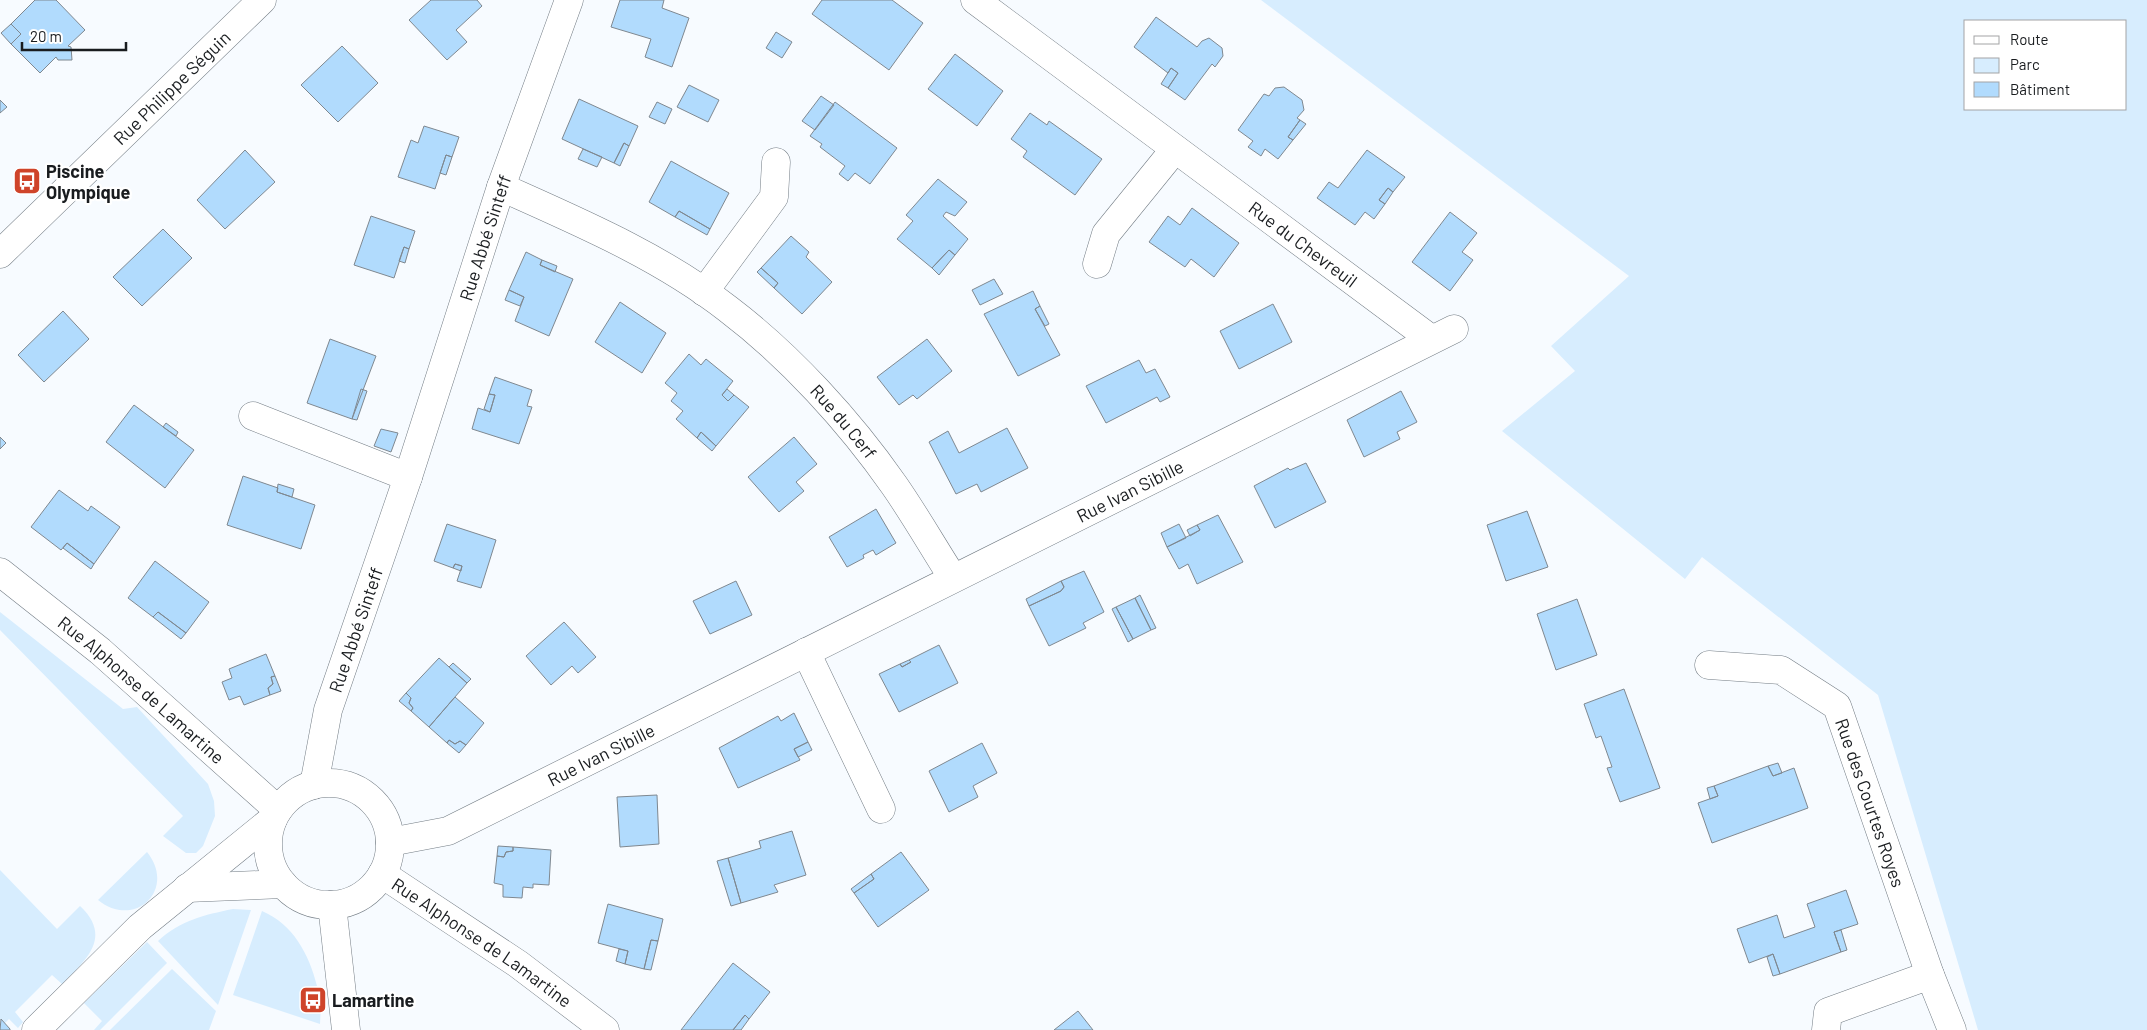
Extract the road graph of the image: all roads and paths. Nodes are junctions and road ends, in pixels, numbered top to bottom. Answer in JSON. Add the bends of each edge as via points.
{"nodes":[{"id":1,"x":569,"y":0,"type":"edge"},
{"id":2,"x":975,"y":0,"type":"edge"},
{"id":3,"x":256,"y":2,"type":"edge"},
{"id":4,"x":1176,"y":149,"type":"junction"},
{"id":5,"x":776,"y":162,"type":"dead end"},
{"id":6,"x":501,"y":187,"type":"junction"},
{"id":7,"x":0,"y":254,"type":"edge"},
{"id":8,"x":1097,"y":264,"type":"dead end"},
{"id":9,"x":704,"y":292,"type":"junction"},
{"id":10,"x":1442,"y":334,"type":"joint"},
{"id":11,"x":254,"y":416,"type":"dead end"},
{"id":12,"x":408,"y":477,"type":"junction"},
{"id":13,"x":0,"y":572,"type":"edge"},
{"id":14,"x":953,"y":578,"type":"junction"},
{"id":15,"x":806,"y":652,"type":"junction"},
{"id":16,"x":1709,"y":666,"type":"dead end"},
{"id":17,"x":314,"y":785,"type":"junction"},
{"id":18,"x":881,"y":809,"type":"dead end"},
{"id":19,"x":276,"y":815,"type":"junction"},
{"id":20,"x":390,"y":842,"type":"junction"},
{"id":21,"x":382,"y":874,"type":"junction"},
{"id":22,"x":282,"y":884,"type":"junction"},
{"id":23,"x":187,"y":888,"type":"junction"},
{"id":24,"x":332,"y":906,"type":"junction"},
{"id":25,"x":1930,"y":975,"type":"junction"},
{"id":26,"x":36,"y":1030,"type":"edge"},
{"id":27,"x":346,"y":1030,"type":"edge"},
{"id":28,"x":604,"y":1030,"type":"edge"},
{"id":29,"x":1826,"y":1030,"type":"edge"},
{"id":30,"x":1952,"y":1030,"type":"edge"}],
"edges":[{"from":1,"to":6,"type":"street","name":"Rue Abbé Sinteff"},
{"from":2,"to":4,"type":"street","name":"Rue du Chevreuil"},
{"from":3,"to":7,"type":"street","name":"Rue Philippe Séguin"},
{"from":4,"to":8,"type":"street","via":[[1106,234]]},
{"from":4,"to":10,"type":"street","name":"Rue du Chevreuil"},
{"from":5,"to":9,"type":"street","via":[[774,197]]},
{"from":6,"to":9,"type":"street","name":"Rue du Cerf","via":[[591,227],[665,266]]},
{"from":6,"to":12,"type":"street","name":"Rue Abbé Sinteff"},
{"from":9,"to":14,"type":"street","name":"Rue du Cerf","via":[[770,346],[828,403],[895,486]]},
{"from":10,"to":14,"type":"street","name":"Rue Ivan Sibille"},
{"from":11,"to":12,"type":"street"},
{"from":12,"to":17,"type":"street","name":"Rue Abbé Sinteff","via":[[328,710]]},
{"from":13,"to":19,"type":"street","name":"Rue Alphonse de Lamartine","via":[[100,652]]},
{"from":14,"to":15,"type":"street","name":"Rue Ivan Sibille"},
{"from":15,"to":18,"type":"street"},
{"from":15,"to":20,"type":"street","name":"Rue Ivan Sibille","via":[[448,831]]},
{"from":16,"to":25,"type":"street","name":"Rue des Courtes Royes","via":[[1781,670],[1837,706]]},
{"from":17,"to":19,"type":"street","via":[[300,791]]},
{"from":17,"to":20,"type":"street","via":[[332,783],[350,787],[366,796],[378,808]]},
{"from":19,"to":22,"type":"street","via":[[268,836],[268,854]]},
{"from":19,"to":23,"type":"street"},
{"from":20,"to":21,"type":"street"},
{"from":21,"to":24,"type":"street","via":[[361,896]]},
{"from":21,"to":28,"type":"street","name":"Rue Alphonse de Lamartine","via":[[518,964]]},
{"from":22,"to":23,"type":"street"},
{"from":22,"to":24,"type":"street","via":[[305,900]]},
{"from":23,"to":26,"type":"street","via":[[126,941]]},
{"from":24,"to":27,"type":"street"},
{"from":25,"to":29,"type":"street","via":[[1828,1012]]},
{"from":25,"to":30,"type":"street","name":"Rue des Courtes Royes"}]}
